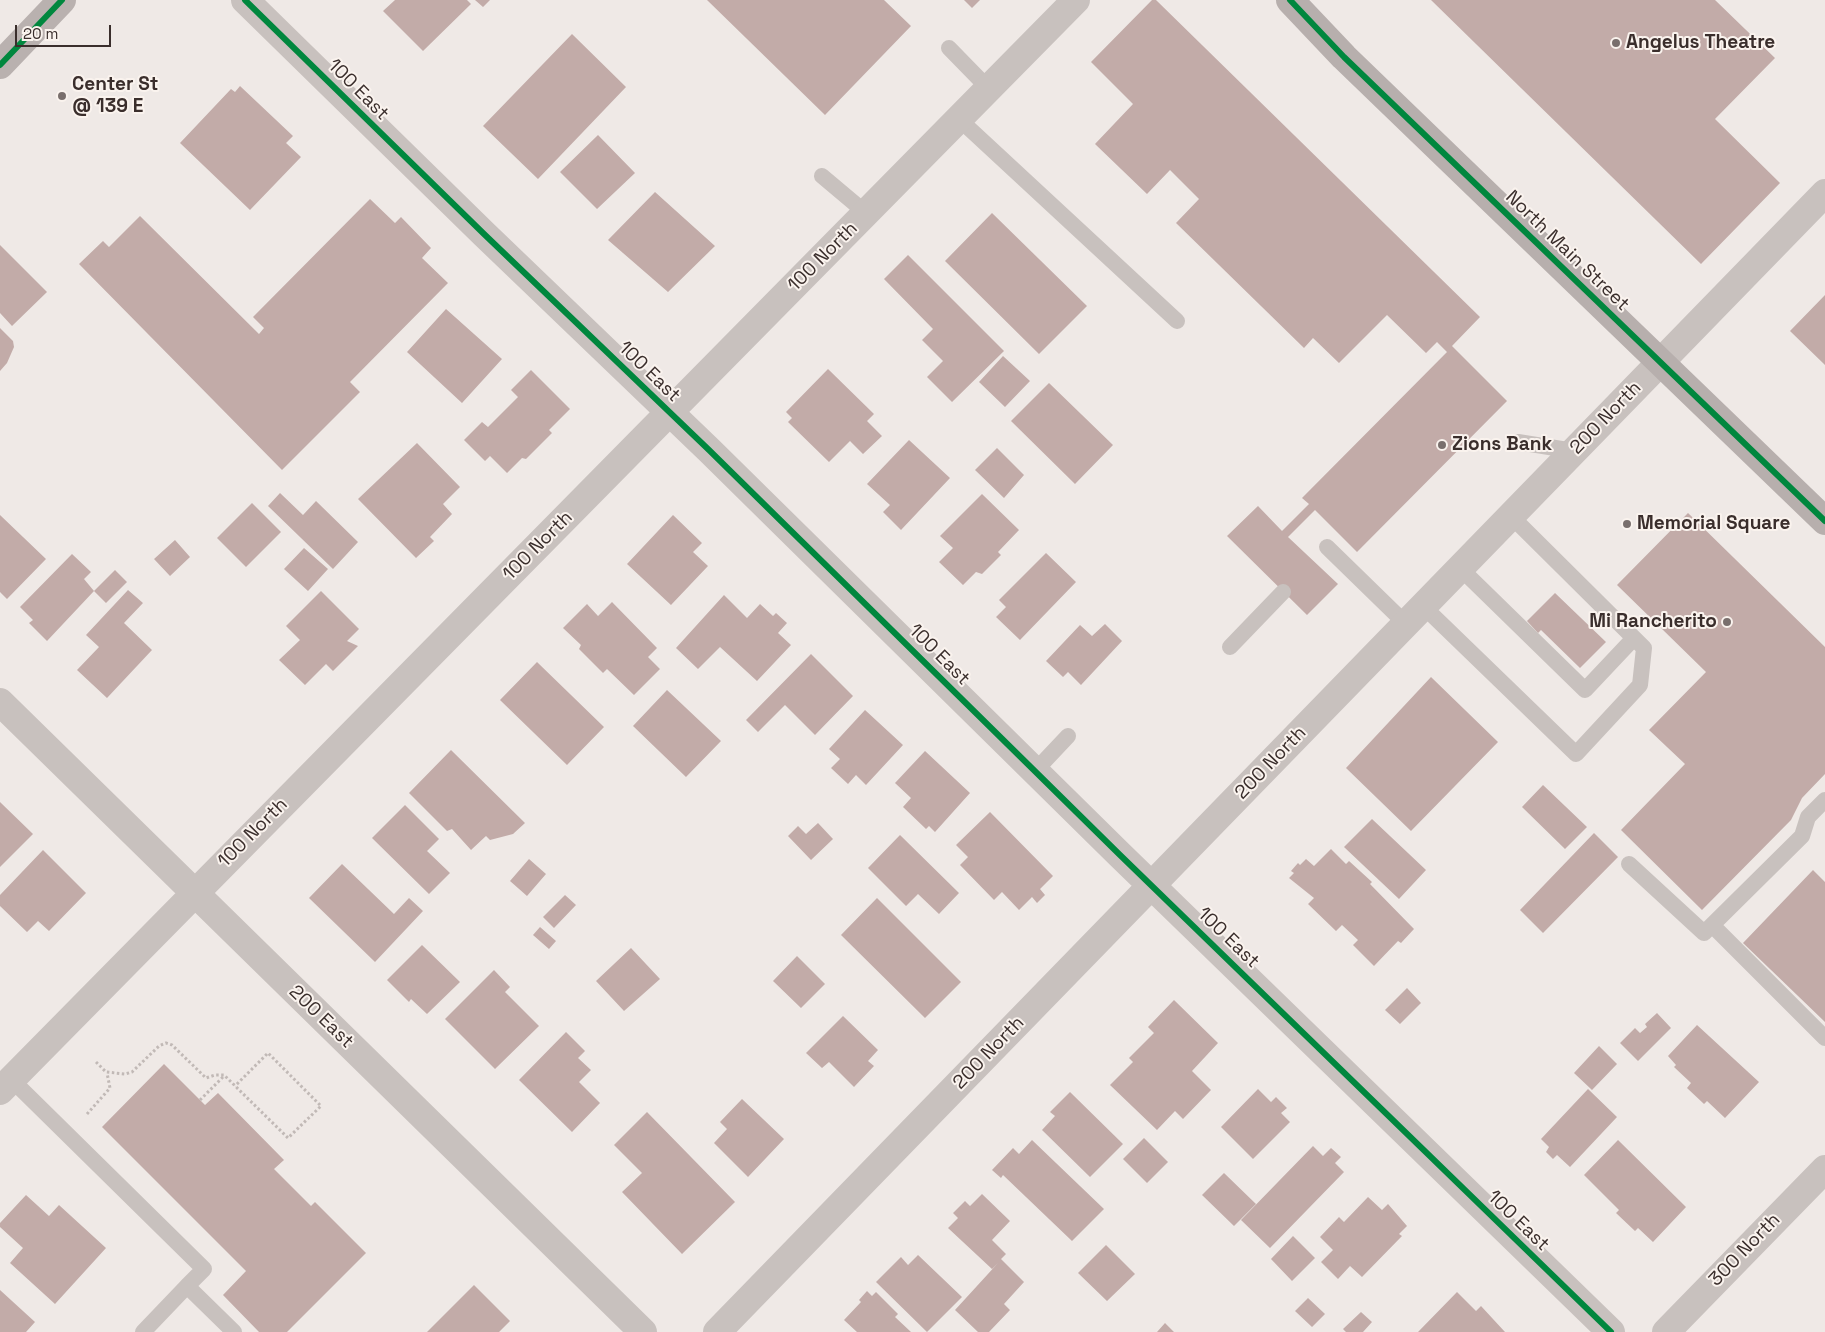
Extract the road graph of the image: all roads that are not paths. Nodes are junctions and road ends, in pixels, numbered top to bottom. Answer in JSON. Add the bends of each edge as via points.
{"nodes":[{"id":1,"x":62,"y":0,"type":"edge"},
{"id":2,"x":245,"y":0,"type":"edge"},
{"id":3,"x":1076,"y":0,"type":"edge"},
{"id":4,"x":1290,"y":0,"type":"edge"},
{"id":5,"x":949,"y":48,"type":"dead end"},
{"id":6,"x":0,"y":65,"type":"edge"},
{"id":7,"x":989,"y":89,"type":"junction"},
{"id":8,"x":960,"y":119,"type":"junction"},
{"id":9,"x":822,"y":176,"type":"dead end"},
{"id":10,"x":1825,"y":193,"type":"edge"},
{"id":11,"x":866,"y":213,"type":"junction"},
{"id":12,"x":1177,"y":321,"type":"dead end"},
{"id":13,"x":1661,"y":361,"type":"junction"},
{"id":14,"x":671,"y":413,"type":"junction"},
{"id":15,"x":1518,"y":442,"type":"dead end"},
{"id":16,"x":1574,"y":450,"type":"junction"},
{"id":17,"x":1511,"y":516,"type":"junction"},
{"id":18,"x":1825,"y":521,"type":"edge"},
{"id":19,"x":1327,"y":547,"type":"dead end"},
{"id":20,"x":1460,"y":568,"type":"junction"},
{"id":21,"x":1283,"y":592,"type":"dead end"},
{"id":22,"x":1414,"y":615,"type":"junction"},
{"id":23,"x":1634,"y":638,"type":"junction"},
{"id":24,"x":1230,"y":647,"type":"dead end"},
{"id":25,"x":0,"y":702,"type":"edge"},
{"id":26,"x":1068,"y":736,"type":"dead end"},
{"id":27,"x":1035,"y":771,"type":"junction"},
{"id":28,"x":1825,"y":800,"type":"edge"},
{"id":29,"x":1628,"y":864,"type":"dead end"},
{"id":30,"x":1152,"y":885,"type":"junction"},
{"id":31,"x":195,"y":892,"type":"junction"},
{"id":32,"x":1712,"y":925,"type":"junction"},
{"id":33,"x":1825,"y":1038,"type":"edge"},
{"id":34,"x":6,"y":1086,"type":"edge"},
{"id":35,"x":1825,"y":1169,"type":"edge"},
{"id":36,"x":187,"y":1286,"type":"junction"},
{"id":37,"x":143,"y":1332,"type":"edge"},
{"id":38,"x":234,"y":1332,"type":"edge"},
{"id":39,"x":643,"y":1332,"type":"edge"},
{"id":40,"x":717,"y":1332,"type":"edge"},
{"id":41,"x":1611,"y":1332,"type":"edge"},
{"id":42,"x":1666,"y":1332,"type":"edge"}],
"edges":[{"from":1,"to":6,"type":"main road"},
{"from":2,"to":14,"type":"street","name":"100 East"},
{"from":3,"to":7,"type":"street","name":"100 North"},
{"from":4,"to":13,"type":"main road","name":"North Main Street","via":[[1344,57]]},
{"from":5,"to":7,"type":"lane"},
{"from":7,"to":8,"type":"street","name":"100 North"},
{"from":8,"to":11,"type":"street","name":"100 North"},
{"from":8,"to":12,"type":"lane"},
{"from":9,"to":11,"type":"lane"},
{"from":10,"to":13,"type":"street","name":"200 North"},
{"from":11,"to":14,"type":"street","name":"100 North"},
{"from":13,"to":16,"type":"street","name":"200 North"},
{"from":13,"to":18,"type":"main road","name":"North Main Street"},
{"from":14,"to":27,"type":"street","name":"100 East"},
{"from":14,"to":31,"type":"street","name":"100 North"},
{"from":15,"to":16,"type":"lane"},
{"from":16,"to":17,"type":"street","name":"200 North"},
{"from":17,"to":20,"type":"street","name":"200 North"},
{"from":17,"to":23,"type":"lane"},
{"from":19,"to":22,"type":"lane"},
{"from":20,"to":22,"type":"street","name":"200 North"},
{"from":20,"to":23,"type":"lane","via":[[1584,690]]},
{"from":21,"to":24,"type":"lane"},
{"from":22,"to":23,"type":"lane","via":[[1576,754],[1640,685],[1644,648]]},
{"from":22,"to":30,"type":"street","name":"200 North"},
{"from":25,"to":31,"type":"street","name":"200 East"},
{"from":26,"to":27,"type":"lane"},
{"from":27,"to":30,"type":"street","name":"100 East"},
{"from":28,"to":32,"type":"lane","via":[[1808,817],[1802,836]]},
{"from":29,"to":32,"type":"lane","via":[[1704,933]]},
{"from":30,"to":40,"type":"street","name":"200 North"},
{"from":30,"to":41,"type":"street","name":"100 East"},
{"from":31,"to":34,"type":"street","name":"100 North"},
{"from":31,"to":39,"type":"street","name":"200 East"},
{"from":32,"to":33,"type":"lane"},
{"from":34,"to":36,"type":"lane","via":[[204,1269]]},
{"from":35,"to":42,"type":"street","name":"300 North"},
{"from":36,"to":37,"type":"lane"},
{"from":36,"to":38,"type":"lane"}]}
